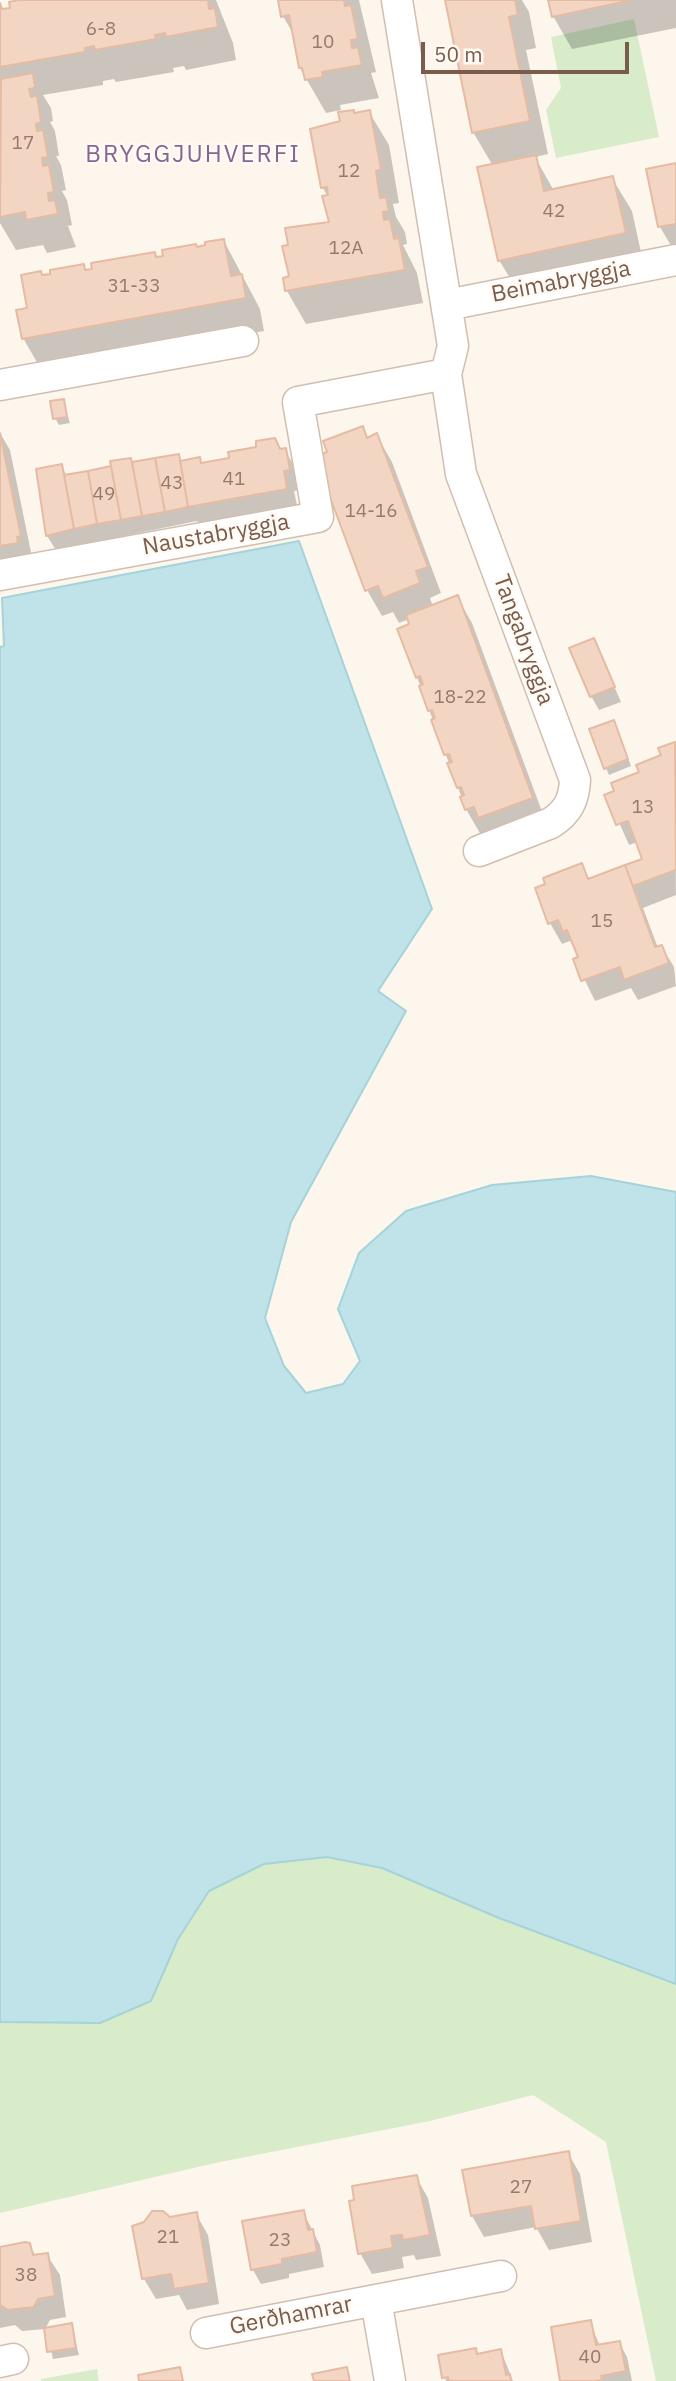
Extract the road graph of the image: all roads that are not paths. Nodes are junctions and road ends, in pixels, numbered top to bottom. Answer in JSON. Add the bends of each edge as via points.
{"nodes":[{"id":1,"x":397,"y":0,"type":"edge"},
{"id":2,"x":676,"y":260,"type":"edge"},
{"id":3,"x":447,"y":305,"type":"junction"},
{"id":4,"x":243,"y":341,"type":"dead end"},
{"id":5,"x":446,"y":374,"type":"junction"},
{"id":6,"x":0,"y":384,"type":"edge"},
{"id":7,"x":0,"y":575,"type":"edge"},
{"id":8,"x":479,"y":851,"type":"dead end"},
{"id":9,"x":501,"y":2276,"type":"dead end"},
{"id":10,"x":376,"y":2300,"type":"junction"},
{"id":11,"x":206,"y":2333,"type":"dead end"},
{"id":12,"x":390,"y":2381,"type":"edge"}],
"edges":[{"from":1,"to":3,"type":"street","name":"Tangabryggja"},
{"from":2,"to":3,"type":"street","name":"Beimabryggja"},
{"from":3,"to":5,"type":"street","name":"Tangabryggja","via":[[453,346]]},
{"from":4,"to":6,"type":"street"},
{"from":5,"to":7,"type":"street","name":"Naustabryggja","via":[[298,402],[318,517]]},
{"from":5,"to":8,"type":"street","name":"Tangabryggja","via":[[461,474],[575,780],[570,805],[562,816]]},
{"from":9,"to":10,"type":"street","name":"Gerðhamrar"},
{"from":10,"to":11,"type":"street","name":"Gerðhamrar"},
{"from":10,"to":12,"type":"street","name":"Gerðhamrar"}]}
